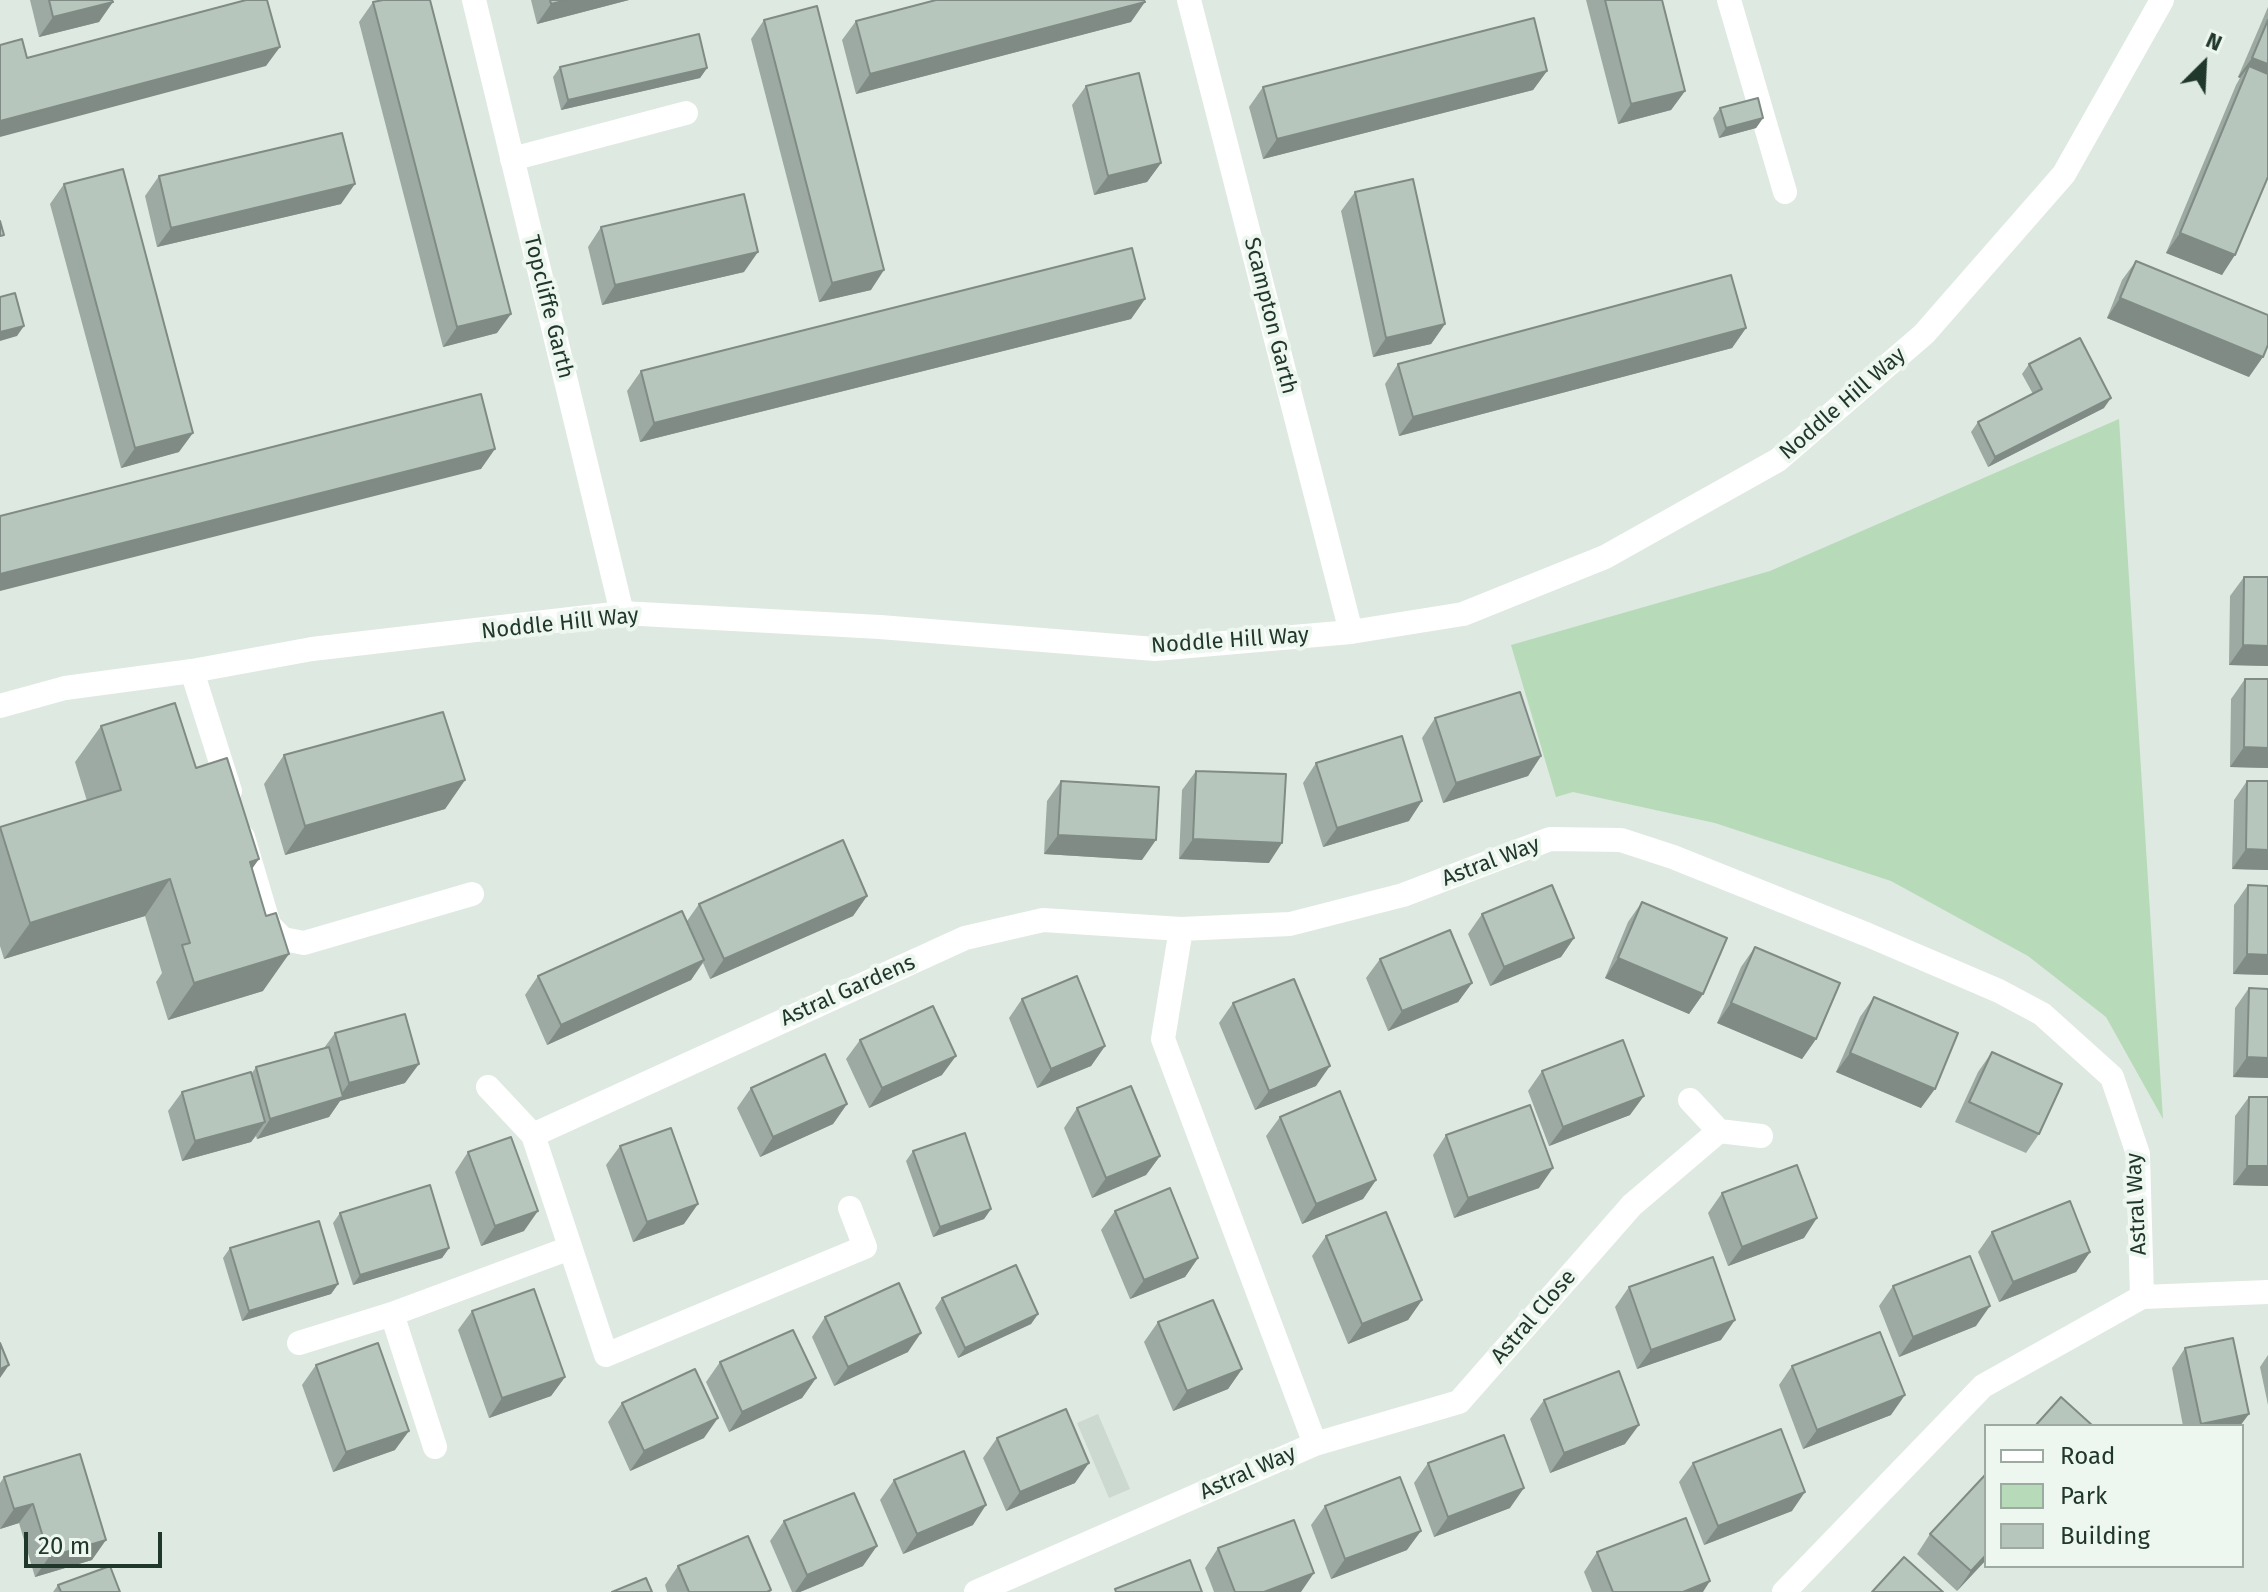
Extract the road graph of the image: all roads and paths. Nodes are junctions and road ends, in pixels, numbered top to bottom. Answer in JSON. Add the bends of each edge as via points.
{"nodes":[{"id":1,"x":474,"y":0,"type":"edge"},
{"id":2,"x":1189,"y":0,"type":"edge"},
{"id":3,"x":1729,"y":0,"type":"edge"},
{"id":4,"x":2162,"y":0,"type":"edge"},
{"id":5,"x":686,"y":113,"type":"dead end"},
{"id":6,"x":512,"y":159,"type":"junction"},
{"id":7,"x":1785,"y":192,"type":"dead end"},
{"id":8,"x":622,"y":613,"type":"junction"},
{"id":9,"x":1351,"y":632,"type":"junction"},
{"id":10,"x":192,"y":671,"type":"junction"},
{"id":11,"x":0,"y":706,"type":"edge"},
{"id":12,"x":472,"y":894,"type":"dead end"},
{"id":13,"x":1181,"y":929,"type":"junction"},
{"id":14,"x":488,"y":1087,"type":"dead end"},
{"id":15,"x":1690,"y":1100,"type":"dead end"},
{"id":16,"x":1719,"y":1131,"type":"junction"},
{"id":17,"x":533,"y":1135,"type":"junction"},
{"id":18,"x":1761,"y":1136,"type":"dead end"},
{"id":19,"x":850,"y":1208,"type":"dead end"},
{"id":20,"x":570,"y":1248,"type":"junction"},
{"id":21,"x":2268,"y":1292,"type":"edge"},
{"id":22,"x":2142,"y":1297,"type":"junction"},
{"id":23,"x":392,"y":1314,"type":"junction"},
{"id":24,"x":299,"y":1343,"type":"dead end"},
{"id":25,"x":1315,"y":1444,"type":"junction"},
{"id":26,"x":435,"y":1447,"type":"dead end"},
{"id":27,"x":976,"y":1592,"type":"edge"},
{"id":28,"x":1784,"y":1592,"type":"edge"}],
"edges":[{"from":1,"to":6,"type":"street","name":"Topcliffe Garth"},
{"from":2,"to":9,"type":"street","name":"Scampton Garth"},
{"from":3,"to":7,"type":"street"},
{"from":4,"to":9,"type":"street","name":"Noddle Hill Way","via":[[2064,174],[1924,334],[1778,460],[1605,557],[1463,614]]},
{"from":5,"to":6,"type":"street"},
{"from":6,"to":8,"type":"street","name":"Topcliffe Garth"},
{"from":8,"to":9,"type":"street","name":"Noddle Hill Way","via":[[1155,649]]},
{"from":8,"to":10,"type":"street","name":"Noddle Hill Way","via":[[312,649]]},
{"from":10,"to":11,"type":"street","name":"Noddle Hill Way","via":[[65,688]]},
{"from":10,"to":12,"type":"street","via":[[269,925],[283,939],[304,943]]},
{"from":13,"to":17,"type":"street","name":"Astral Gardens","via":[[1043,920],[965,938]]},
{"from":13,"to":22,"type":"street","name":"Astral Way","via":[[1290,924],[1403,895],[1550,839],[1621,840],[1673,857],[1999,991],[2042,1014],[2112,1077],[2138,1154]]},
{"from":13,"to":25,"type":"street","name":"Astral Way","via":[[1163,1039]]},
{"from":14,"to":17,"type":"street"},
{"from":15,"to":16,"type":"street"},
{"from":16,"to":18,"type":"street"},
{"from":16,"to":25,"type":"street","name":"Astral Close","via":[[1632,1205],[1459,1402]]},
{"from":17,"to":20,"type":"street"},
{"from":19,"to":20,"type":"street","via":[[865,1247],[606,1355]]},
{"from":20,"to":23,"type":"street"},
{"from":21,"to":22,"type":"street"},
{"from":22,"to":28,"type":"street","via":[[1983,1386]]},
{"from":23,"to":24,"type":"street"},
{"from":23,"to":26,"type":"street"},
{"from":25,"to":27,"type":"street","name":"Astral Way"}]}
